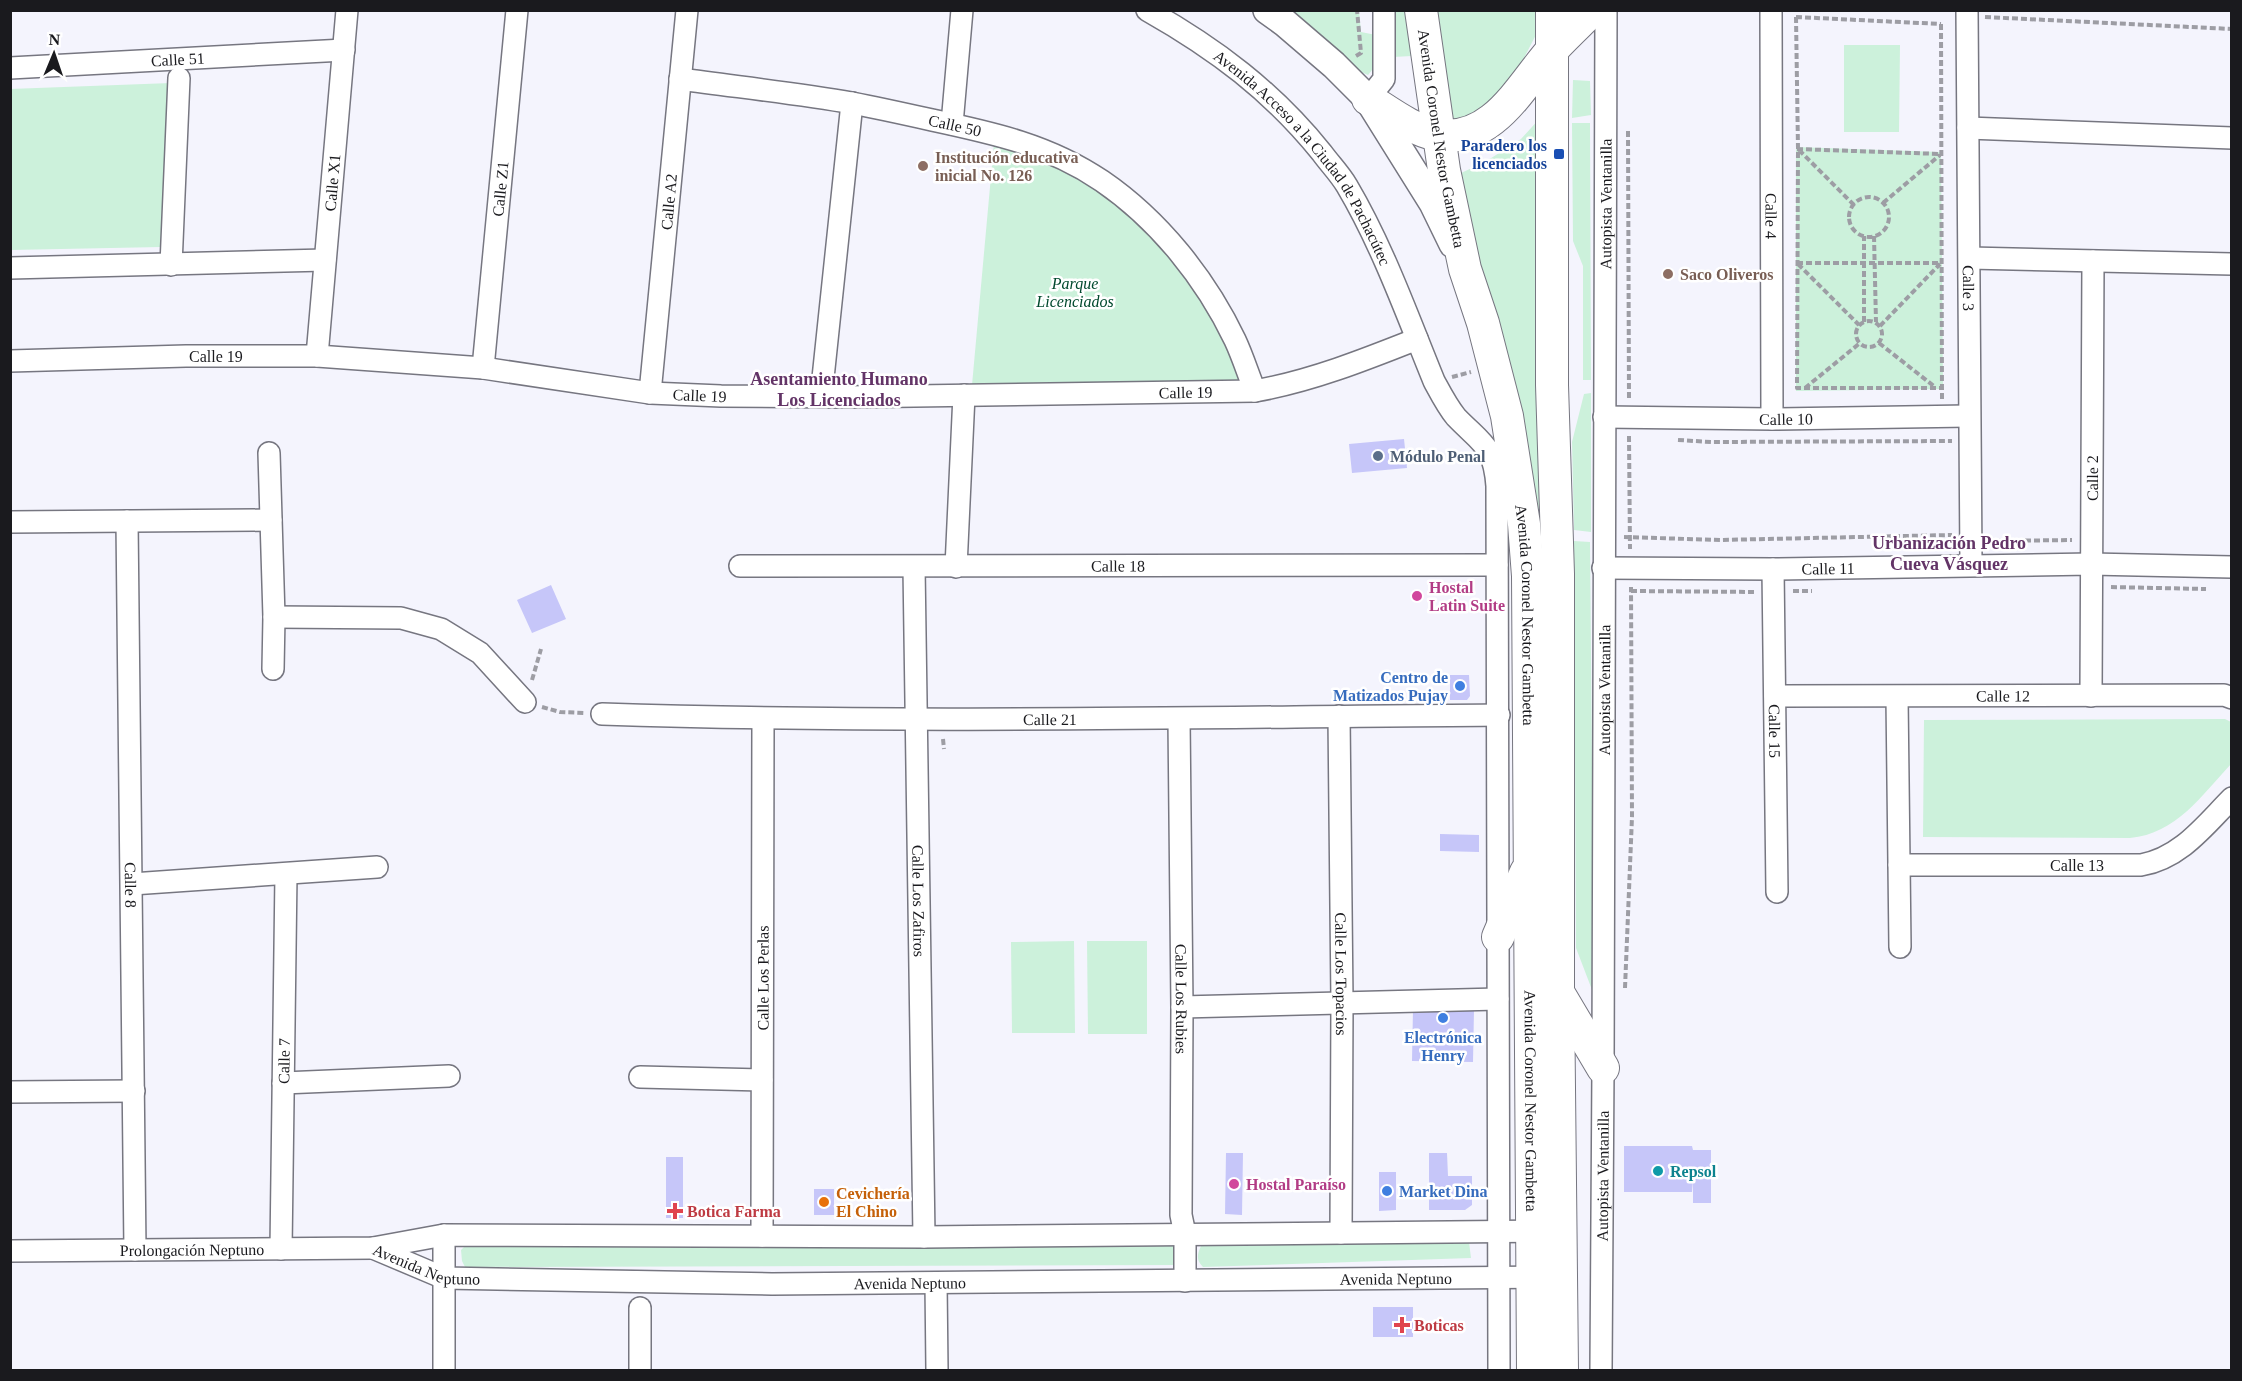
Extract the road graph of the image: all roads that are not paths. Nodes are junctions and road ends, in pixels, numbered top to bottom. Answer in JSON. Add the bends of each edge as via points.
{"nodes":[{"id":1,"x":347,"y":10,"type":"edge"},
{"id":2,"x":517,"y":10,"type":"edge"},
{"id":3,"x":687,"y":10,"type":"edge"},
{"id":4,"x":962,"y":10,"type":"edge"},
{"id":5,"x":1147,"y":10,"type":"edge"},
{"id":6,"x":1267,"y":10,"type":"edge"},
{"id":7,"x":1384,"y":10,"type":"edge"},
{"id":8,"x":1421,"y":10,"type":"edge"},
{"id":9,"x":1552,"y":10,"type":"edge"},
{"id":10,"x":1592,"y":10,"type":"edge"},
{"id":11,"x":1606,"y":10,"type":"edge"},
{"id":12,"x":1771,"y":14,"type":"edge"},
{"id":13,"x":1966,"y":17,"type":"edge"},
{"id":14,"x":344,"y":50,"type":"junction"},
{"id":15,"x":1551,"y":50,"type":"junction"},
{"id":16,"x":10,"y":68,"type":"edge"},
{"id":17,"x":179,"y":78,"type":"dead end"},
{"id":18,"x":680,"y":79,"type":"junction"},
{"id":19,"x":1368,"y":99,"type":"junction"},
{"id":20,"x":852,"y":103,"type":"junction"},
{"id":21,"x":952,"y":124,"type":"junction"},
{"id":22,"x":1968,"y":128,"type":"junction"},
{"id":23,"x":1438,"y":135,"type":"junction"},
{"id":24,"x":2232,"y":138,"type":"edge"},
{"id":25,"x":1970,"y":258,"type":"junction"},
{"id":26,"x":325,"y":260,"type":"junction"},
{"id":27,"x":2093,"y":261,"type":"junction"},
{"id":28,"x":2232,"y":264,"type":"edge"},
{"id":29,"x":171,"y":265,"type":"junction"},
{"id":30,"x":10,"y":268,"type":"edge"},
{"id":31,"x":1465,"y":269,"type":"junction"},
{"id":32,"x":1417,"y":339,"type":"junction"},
{"id":33,"x":317,"y":356,"type":"junction"},
{"id":34,"x":10,"y":361,"type":"edge"},
{"id":35,"x":483,"y":368,"type":"junction"},
{"id":36,"x":1255,"y":391,"type":"junction"},
{"id":37,"x":650,"y":393,"type":"junction"},
{"id":38,"x":964,"y":395,"type":"junction"},
{"id":39,"x":821,"y":397,"type":"junction"},
{"id":40,"x":1968,"y":416,"type":"junction"},
{"id":41,"x":1604,"y":417,"type":"junction"},
{"id":42,"x":1772,"y":419,"type":"junction"},
{"id":43,"x":269,"y":453,"type":"dead end"},
{"id":44,"x":271,"y":520,"type":"junction"},
{"id":45,"x":127,"y":521,"type":"junction"},
{"id":46,"x":10,"y":522,"type":"edge"},
{"id":47,"x":1497,"y":564,"type":"junction"},
{"id":48,"x":1971,"y":564,"type":"junction"},
{"id":49,"x":2091,"y":564,"type":"junction"},
{"id":50,"x":740,"y":566,"type":"dead end"},
{"id":51,"x":914,"y":567,"type":"junction"},
{"id":52,"x":956,"y":567,"type":"junction"},
{"id":53,"x":2232,"y":567,"type":"edge"},
{"id":54,"x":1603,"y":568,"type":"junction"},
{"id":55,"x":1773,"y":569,"type":"junction"},
{"id":56,"x":274,"y":617,"type":"junction"},
{"id":57,"x":273,"y":669,"type":"dead end"},
{"id":58,"x":1775,"y":696,"type":"junction"},
{"id":59,"x":2091,"y":696,"type":"junction"},
{"id":60,"x":1897,"y":698,"type":"junction"},
{"id":61,"x":2232,"y":698,"type":"edge"},
{"id":62,"x":525,"y":702,"type":"road end"},
{"id":63,"x":602,"y":714,"type":"road end"},
{"id":64,"x":1499,"y":715,"type":"junction"},
{"id":65,"x":1339,"y":716,"type":"junction"},
{"id":66,"x":763,"y":719,"type":"junction"},
{"id":67,"x":1179,"y":719,"type":"junction"},
{"id":68,"x":918,"y":720,"type":"junction"},
{"id":69,"x":2232,"y":798,"type":"edge"},
{"id":70,"x":1530,"y":863,"type":"junction"},
{"id":71,"x":1899,"y":865,"type":"junction"},
{"id":72,"x":376,"y":867,"type":"dead end"},
{"id":73,"x":286,"y":874,"type":"junction"},
{"id":74,"x":132,"y":884,"type":"junction"},
{"id":75,"x":1777,"y":892,"type":"dead end"},
{"id":76,"x":1498,"y":937,"type":"junction"},
{"id":77,"x":1900,"y":947,"type":"dead end"},
{"id":78,"x":1558,"y":994,"type":"junction"},
{"id":79,"x":1498,"y":999,"type":"junction"},
{"id":80,"x":1342,"y":1002,"type":"junction"},
{"id":81,"x":1182,"y":1007,"type":"junction"},
{"id":82,"x":1603,"y":1068,"type":"junction"},
{"id":83,"x":449,"y":1076,"type":"dead end"},
{"id":84,"x":640,"y":1077,"type":"dead end"},
{"id":85,"x":762,"y":1080,"type":"junction"},
{"id":86,"x":283,"y":1083,"type":"junction"},
{"id":87,"x":134,"y":1090,"type":"junction"},
{"id":88,"x":10,"y":1092,"type":"edge"},
{"id":89,"x":1547,"y":1231,"type":"junction"},
{"id":90,"x":1499,"y":1232,"type":"junction"},
{"id":91,"x":1341,"y":1233,"type":"junction"},
{"id":92,"x":1185,"y":1234,"type":"junction"},
{"id":93,"x":444,"y":1235,"type":"junction"},
{"id":94,"x":762,"y":1236,"type":"junction"},
{"id":95,"x":924,"y":1237,"type":"junction"},
{"id":96,"x":373,"y":1248,"type":"junction"},
{"id":97,"x":281,"y":1249,"type":"junction"},
{"id":98,"x":135,"y":1250,"type":"junction"},
{"id":99,"x":10,"y":1251,"type":"edge"},
{"id":100,"x":1547,"y":1277,"type":"junction"},
{"id":101,"x":444,"y":1278,"type":"junction"},
{"id":102,"x":1499,"y":1278,"type":"junction"},
{"id":103,"x":1185,"y":1281,"type":"junction"},
{"id":104,"x":936,"y":1283,"type":"junction"},
{"id":105,"x":640,"y":1308,"type":"dead end"},
{"id":106,"x":444,"y":1371,"type":"edge"},
{"id":107,"x":640,"y":1371,"type":"edge"},
{"id":108,"x":937,"y":1371,"type":"edge"},
{"id":109,"x":1499,"y":1371,"type":"edge"},
{"id":110,"x":1533,"y":1371,"type":"edge"},
{"id":111,"x":1562,"y":1371,"type":"edge"},
{"id":112,"x":1601,"y":1371,"type":"edge"}],
"edges":[{"from":1,"to":14,"type":"street","name":"Calle X1"},
{"from":2,"to":35,"type":"street","name":"Calle Z1"},
{"from":3,"to":18,"type":"street","name":"Calle A2"},
{"from":4,"to":21,"type":"street"},
{"from":5,"to":32,"type":"street","name":"Avenida Acceso a la Ciudad de Pachacútec","via":[[1217,52],[1264,90],[1309,137],[1345,184],[1370,228]]},
{"from":6,"to":19,"type":"main road","via":[[1334,65]]},
{"from":7,"to":19,"type":"street","via":[[1384,79]]},
{"from":8,"to":23,"type":"highway","name":"Avenida Coronel Nestor Gambetta"},
{"from":9,"to":15,"type":"highway","name":"Avenida Coronel Nestor Gambetta"},
{"from":10,"to":15,"type":"highway"},
{"from":11,"to":41,"type":"street","name":"Autopista Ventanilla"},
{"from":12,"to":42,"type":"street","name":"Calle 4"},
{"from":13,"to":22,"type":"street","name":"Calle 3"},
{"from":14,"to":16,"type":"street","name":"Calle 51"},
{"from":14,"to":26,"type":"street","name":"Calle X1"},
{"from":15,"to":23,"type":"highway","via":[[1510,104],[1494,118],[1474,129]]},
{"from":15,"to":78,"type":"highway","name":"Avenida Coronel Nestor Gambetta","via":[[1552,385],[1558,574]]},
{"from":17,"to":29,"type":"street"},
{"from":18,"to":20,"type":"street","name":"Calle 50"},
{"from":18,"to":37,"type":"street","name":"Calle A2"},
{"from":19,"to":23,"type":"highway","via":[[1406,122]]},
{"from":19,"to":31,"type":"main road","via":[[1432,203]]},
{"from":20,"to":21,"type":"street","name":"Calle 50"},
{"from":20,"to":39,"type":"street"},
{"from":21,"to":36,"type":"street","name":"Calle 50","via":[[1038,146],[1103,181],[1136,209],[1166,237],[1217,306]]},
{"from":22,"to":24,"type":"street"},
{"from":22,"to":25,"type":"street","name":"Calle 3"},
{"from":23,"to":31,"type":"highway","name":"Avenida Coronel Nestor Gambetta"},
{"from":25,"to":27,"type":"street"},
{"from":25,"to":40,"type":"street","name":"Calle 3"},
{"from":26,"to":29,"type":"street"},
{"from":26,"to":33,"type":"street","name":"Calle X1"},
{"from":27,"to":28,"type":"street"},
{"from":27,"to":49,"type":"street","name":"Calle 2"},
{"from":29,"to":30,"type":"street"},
{"from":31,"to":70,"type":"highway","name":"Avenida Coronel Nestor Gambetta","via":[[1507,416],[1524,524],[1528,576]]},
{"from":32,"to":36,"type":"street","name":"Calle 19","via":[[1295,384]]},
{"from":32,"to":47,"type":"street","via":[[1445,402],[1482,440],[1494,463]]},
{"from":33,"to":34,"type":"street","name":"Calle 19"},
{"from":33,"to":35,"type":"street","name":"Calle 19"},
{"from":35,"to":37,"type":"street","name":"Calle 19"},
{"from":36,"to":38,"type":"street","name":"Calle 19"},
{"from":37,"to":39,"type":"street","name":"Calle 19"},
{"from":38,"to":39,"type":"street","name":"Calle 19"},
{"from":38,"to":52,"type":"street"},
{"from":40,"to":42,"type":"street","name":"Calle 10"},
{"from":40,"to":48,"type":"street","name":"Calle 3"},
{"from":41,"to":42,"type":"street","name":"Calle 10"},
{"from":41,"to":54,"type":"street","name":"Autopista Ventanilla"},
{"from":43,"to":44,"type":"street"},
{"from":44,"to":45,"type":"street"},
{"from":44,"to":56,"type":"street"},
{"from":45,"to":46,"type":"street"},
{"from":45,"to":74,"type":"street","name":"Calle 8"},
{"from":47,"to":52,"type":"street","name":"Calle 18"},
{"from":47,"to":64,"type":"street"},
{"from":48,"to":49,"type":"street","name":"Calle 11"},
{"from":48,"to":55,"type":"street","name":"Calle 11"},
{"from":49,"to":53,"type":"street","name":"Calle 11"},
{"from":49,"to":59,"type":"street","name":"Calle 2"},
{"from":50,"to":51,"type":"street","name":"Calle 18"},
{"from":51,"to":52,"type":"street","name":"Calle 18"},
{"from":51,"to":68,"type":"street","name":"Calle Los Zafiros"},
{"from":54,"to":55,"type":"street","name":"Calle 11"},
{"from":54,"to":82,"type":"street","name":"Autopista Ventanilla"},
{"from":55,"to":58,"type":"street","name":"Calle 15"},
{"from":56,"to":57,"type":"street"},
{"from":56,"to":62,"type":"street","via":[[401,618],[441,629],[480,653]]},
{"from":58,"to":60,"type":"street","name":"Calle 12"},
{"from":58,"to":75,"type":"street","name":"Calle 15"},
{"from":59,"to":60,"type":"street","name":"Calle 12"},
{"from":59,"to":61,"type":"street","name":"Calle 12"},
{"from":60,"to":71,"type":"street"},
{"from":63,"to":66,"type":"street","name":"Calle 21"},
{"from":64,"to":65,"type":"street","name":"Calle 21"},
{"from":64,"to":76,"type":"street"},
{"from":65,"to":67,"type":"street","name":"Calle 21"},
{"from":65,"to":80,"type":"street","name":"Calle Los Topacios"},
{"from":66,"to":68,"type":"street","name":"Calle 21"},
{"from":66,"to":85,"type":"street","name":"Calle Los Perlas"},
{"from":67,"to":68,"type":"street","name":"Calle 21"},
{"from":67,"to":81,"type":"street","name":"Calle Los Rubies"},
{"from":68,"to":95,"type":"street","name":"Calle Los Zafiros"},
{"from":69,"to":71,"type":"street","name":"Calle 13","via":[[2188,843],[2157,862]]},
{"from":70,"to":76,"type":"highway"},
{"from":70,"to":89,"type":"highway","name":"Avenida Coronel Nestor Gambetta"},
{"from":71,"to":77,"type":"street"},
{"from":72,"to":73,"type":"street"},
{"from":73,"to":74,"type":"street"},
{"from":73,"to":86,"type":"street","name":"Calle 7"},
{"from":74,"to":87,"type":"street","name":"Calle 8"},
{"from":76,"to":79,"type":"street"},
{"from":78,"to":82,"type":"highway"},
{"from":78,"to":89,"type":"highway","name":"Avenida Coronel Nestor Gambetta"},
{"from":79,"to":80,"type":"street"},
{"from":79,"to":90,"type":"street"},
{"from":80,"to":81,"type":"street"},
{"from":80,"to":91,"type":"street","name":"Calle Los Topacios"},
{"from":81,"to":92,"type":"street","name":"Calle Los Rubies","via":[[1181,1215]]},
{"from":82,"to":112,"type":"street","name":"Autopista Ventanilla"},
{"from":83,"to":86,"type":"street"},
{"from":84,"to":85,"type":"street"},
{"from":85,"to":94,"type":"street","name":"Calle Los Perlas"},
{"from":86,"to":97,"type":"street","name":"Calle 7"},
{"from":87,"to":88,"type":"street"},
{"from":87,"to":98,"type":"street","name":"Calle 8"},
{"from":89,"to":90,"type":"street","name":"Avenida Neptuno"},
{"from":89,"to":100,"type":"highway"},
{"from":90,"to":91,"type":"street","name":"Avenida Neptuno"},
{"from":90,"to":102,"type":"street"},
{"from":91,"to":92,"type":"street","name":"Avenida Neptuno"},
{"from":92,"to":95,"type":"street","name":"Avenida Neptuno"},
{"from":92,"to":103,"type":"street","name":"Calle Los Rubies"},
{"from":93,"to":94,"type":"street","name":"Avenida Neptuno"},
{"from":93,"to":96,"type":"street","name":"Avenida Neptuno"},
{"from":93,"to":101,"type":"street"},
{"from":94,"to":95,"type":"street","name":"Avenida Neptuno"},
{"from":96,"to":97,"type":"street","name":"Prolongación Neptuno"},
{"from":96,"to":101,"type":"street","name":"Avenida Neptuno"},
{"from":97,"to":98,"type":"street","name":"Prolongación Neptuno"},
{"from":98,"to":99,"type":"street","name":"Prolongación Neptuno"},
{"from":100,"to":102,"type":"street","name":"Avenida Neptuno"},
{"from":100,"to":110,"type":"highway"},
{"from":100,"to":111,"type":"highway"},
{"from":101,"to":104,"type":"street","name":"Avenida Neptuno"},
{"from":101,"to":106,"type":"street"},
{"from":102,"to":103,"type":"street","name":"Avenida Neptuno"},
{"from":102,"to":109,"type":"street"},
{"from":103,"to":104,"type":"street","name":"Avenida Neptuno"},
{"from":104,"to":108,"type":"street"},
{"from":105,"to":107,"type":"street"}]}
